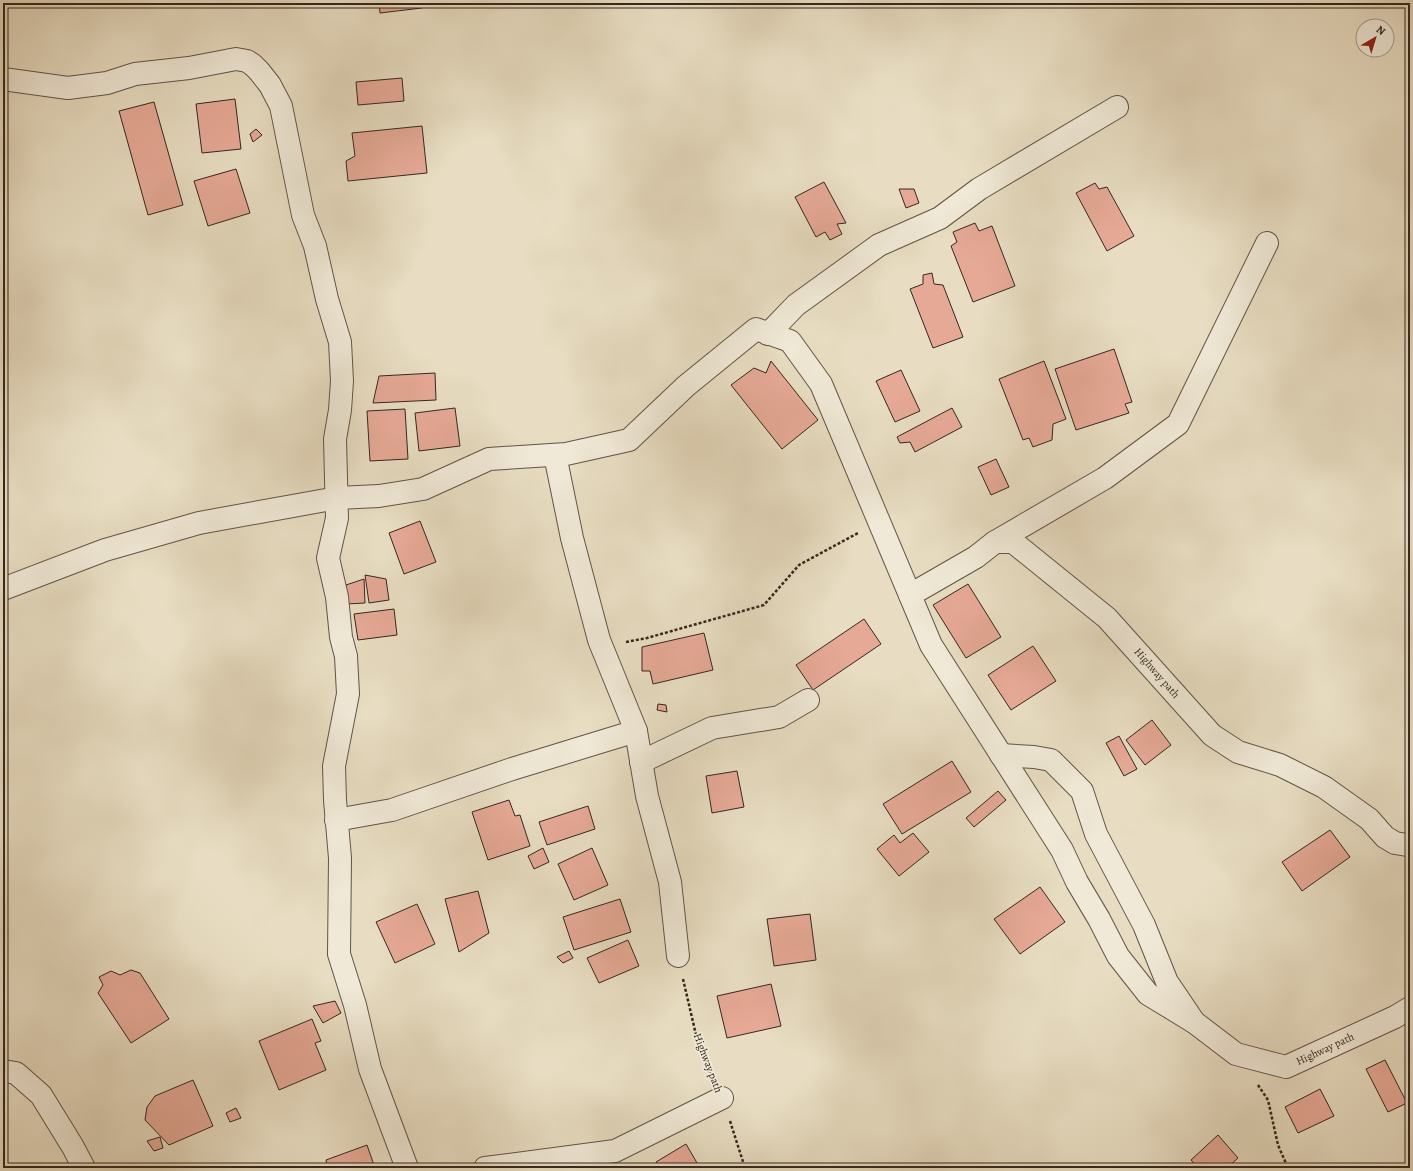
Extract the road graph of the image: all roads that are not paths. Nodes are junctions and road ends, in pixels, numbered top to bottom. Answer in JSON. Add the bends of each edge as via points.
{"nodes":[{"id":1,"x":3,"y":79,"type":"edge"},
{"id":2,"x":1117,"y":108,"type":"dead end"},
{"id":3,"x":1267,"y":243,"type":"dead end"},
{"id":4,"x":768,"y":334,"type":"junction"},
{"id":5,"x":554,"y":455,"type":"junction"},
{"id":6,"x":337,"y":498,"type":"junction"},
{"id":7,"x":995,"y":542,"type":"junction"},
{"id":8,"x":3,"y":589,"type":"edge"},
{"id":9,"x":910,"y":595,"type":"junction"},
{"id":10,"x":808,"y":700,"type":"dead end"},
{"id":11,"x":636,"y":731,"type":"junction"},
{"id":12,"x":1001,"y":754,"type":"junction"},
{"id":13,"x":641,"y":762,"type":"junction"},
{"id":14,"x":336,"y":820,"type":"junction"},
{"id":15,"x":1410,"y":843,"type":"edge"},
{"id":16,"x":678,"y":956,"type":"road end"},
{"id":17,"x":1410,"y":1008,"type":"edge"},
{"id":18,"x":1194,"y":1022,"type":"junction"},
{"id":19,"x":3,"y":1071,"type":"edge"},
{"id":20,"x":722,"y":1098,"type":"road end"},
{"id":21,"x":84,"y":1168,"type":"edge"},
{"id":22,"x":407,"y":1168,"type":"edge"},
{"id":23,"x":485,"y":1168,"type":"edge"}],
"edges":[{"from":1,"to":6,"type":"street","via":[[68,88],[107,83],[135,74],[183,69],[236,59],[247,61],[259,70],[281,106],[303,215],[315,246],[340,342],[342,381],[335,438]]},
{"from":2,"to":4,"type":"street","via":[[979,189],[940,218],[879,245],[796,305]]},
{"from":3,"to":7,"type":"street","via":[[1178,424],[1105,478]]},
{"from":4,"to":5,"type":"street","name":"Highway path","via":[[756,330],[686,386],[629,440]]},
{"from":4,"to":9,"type":"street","name":"Highway path","via":[[790,341],[821,384]]},
{"from":5,"to":6,"type":"street","via":[[489,459],[423,489],[379,496]]},
{"from":5,"to":11,"type":"street","via":[[572,538],[602,646]]},
{"from":6,"to":8,"type":"street","via":[[199,524],[105,550]]},
{"from":6,"to":14,"type":"street","via":[[337,518],[328,558],[346,656],[348,694],[334,766]]},
{"from":7,"to":9,"type":"street","via":[[976,557]]},
{"from":7,"to":15,"type":"street","name":"Highway path","via":[[1013,542],[1107,618],[1212,735],[1238,752],[1280,765],[1324,787],[1369,819],[1385,837],[1395,843]]},
{"from":9,"to":12,"type":"street","name":"Highway path","via":[[931,645]]},
{"from":10,"to":13,"type":"street","via":[[780,717],[712,728]]},
{"from":11,"to":13,"type":"street"},
{"from":11,"to":14,"type":"street","via":[[512,769],[392,810]]},
{"from":12,"to":18,"type":"street","name":"Highway path","via":[[1062,850],[1118,956],[1148,994]]},
{"from":12,"to":18,"type":"street","name":"Highway path","via":[[1051,760],[1082,791],[1096,834],[1144,925],[1167,982]]},
{"from":13,"to":16,"type":"street","via":[[647,796],[670,882]]},
{"from":14,"to":22,"type":"street","via":[[340,858],[339,954],[355,1005],[370,1069]]},
{"from":17,"to":18,"type":"street","name":"Highway path","via":[[1286,1067],[1236,1054]]},
{"from":19,"to":21,"type":"street","via":[[16,1073],[41,1095]]},
{"from":20,"to":23,"type":"street","via":[[615,1151]]}]}
